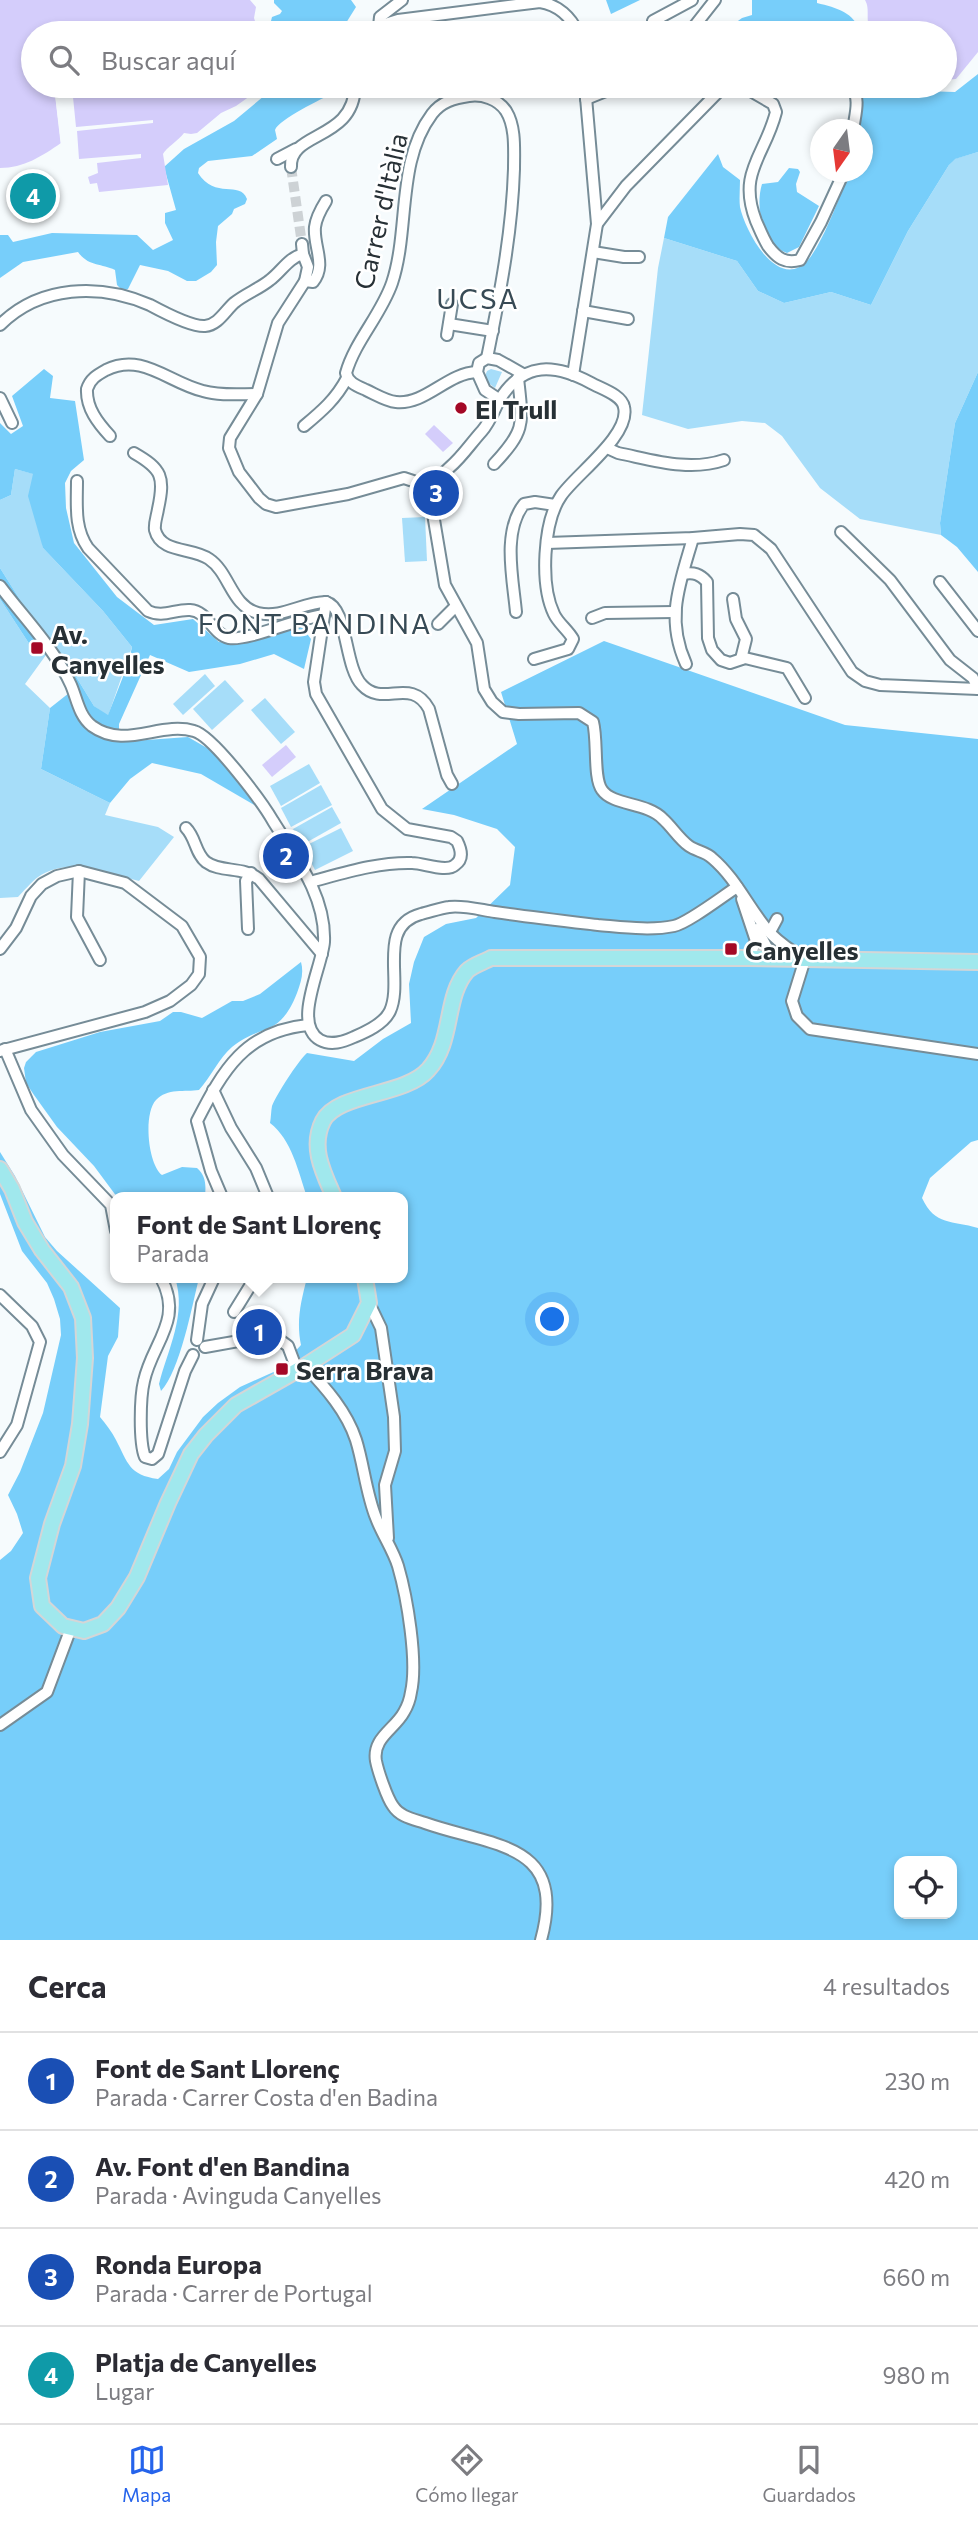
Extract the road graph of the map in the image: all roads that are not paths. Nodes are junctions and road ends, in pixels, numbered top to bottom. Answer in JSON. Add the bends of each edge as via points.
{"nodes":[{"id":1,"x":402,"y":0,"type":"edge"},
{"id":2,"x":692,"y":0,"type":"edge"},
{"id":3,"x":715,"y":0,"type":"edge"},
{"id":4,"x":380,"y":21,"type":"edge"},
{"id":5,"x":395,"y":21,"type":"edge"},
{"id":6,"x":571,"y":21,"type":"edge"},
{"id":7,"x":653,"y":21,"type":"dead end"},
{"id":8,"x":699,"y":21,"type":"edge"},
{"id":9,"x":354,"y":98,"type":"edge"},
{"id":10,"x":457,"y":98,"type":"edge"},
{"id":11,"x":488,"y":98,"type":"edge"},
{"id":12,"x":712,"y":98,"type":"edge"},
{"id":13,"x":762,"y":98,"type":"edge"},
{"id":14,"x":857,"y":98,"type":"edge"},
{"id":15,"x":586,"y":99,"type":"edge"},
{"id":16,"x":854,"y":119,"type":"edge"},
{"id":17,"x":296,"y":149,"type":"junction"},
{"id":18,"x":277,"y":159,"type":"dead end"},
{"id":19,"x":291,"y":167,"type":"tunnel mouth"},
{"id":20,"x":839,"y":182,"type":"edge"},
{"id":21,"x":326,"y":201,"type":"dead end"},
{"id":22,"x":597,"y":224,"type":"junction"},
{"id":23,"x":593,"y":253,"type":"junction"},
{"id":24,"x":639,"y":257,"type":"dead end"},
{"id":25,"x":305,"y":281,"type":"junction"},
{"id":26,"x":452,"y":304,"type":"dead end"},
{"id":27,"x":583,"y":311,"type":"junction"},
{"id":28,"x":628,"y":318,"type":"dead end"},
{"id":29,"x":0,"y":325,"type":"edge"},
{"id":30,"x":493,"y":331,"type":"junction"},
{"id":31,"x":487,"y":358,"type":"junction"},
{"id":32,"x":477,"y":372,"type":"junction"},
{"id":33,"x":573,"y":375,"type":"junction"},
{"id":34,"x":520,"y":376,"type":"junction"},
{"id":35,"x":347,"y":378,"type":"junction"},
{"id":36,"x":257,"y":394,"type":"junction"},
{"id":37,"x":0,"y":398,"type":"edge"},
{"id":38,"x":500,"y":400,"type":"junction"},
{"id":39,"x":12,"y":423,"type":"dead end"},
{"id":40,"x":304,"y":425,"type":"dead end"},
{"id":41,"x":110,"y":436,"type":"dead end"},
{"id":42,"x":607,"y":448,"type":"junction"},
{"id":43,"x":134,"y":453,"type":"dead end"},
{"id":44,"x":724,"y":460,"type":"dead end"},
{"id":45,"x":494,"y":464,"type":"dead end"},
{"id":46,"x":77,"y":481,"type":"dead end"},
{"id":47,"x":429,"y":490,"type":"junction"},
{"id":48,"x":555,"y":505,"type":"junction"},
{"id":49,"x":841,"y":531,"type":"dead end"},
{"id":50,"x":693,"y":538,"type":"junction"},
{"id":51,"x":547,"y":543,"type":"junction"},
{"id":52,"x":683,"y":574,"type":"junction"},
{"id":53,"x":940,"y":582,"type":"dead end"},
{"id":54,"x":0,"y":586,"type":"edge"},
{"id":55,"x":733,"y":599,"type":"dead end"},
{"id":56,"x":326,"y":602,"type":"junction"},
{"id":57,"x":456,"y":606,"type":"junction"},
{"id":58,"x":516,"y":612,"type":"dead end"},
{"id":59,"x":674,"y":612,"type":"junction"},
{"id":60,"x":324,"y":615,"type":"junction"},
{"id":61,"x":592,"y":618,"type":"dead end"},
{"id":62,"x":438,"y":624,"type":"dead end"},
{"id":63,"x":978,"y":631,"type":"edge"},
{"id":64,"x":534,"y":659,"type":"dead end"},
{"id":65,"x":741,"y":659,"type":"junction"},
{"id":66,"x":686,"y":664,"type":"dead end"},
{"id":67,"x":978,"y":689,"type":"edge"},
{"id":68,"x":805,"y":698,"type":"dead end"},
{"id":69,"x":452,"y":784,"type":"dead end"},
{"id":70,"x":186,"y":828,"type":"dead end"},
{"id":71,"x":79,"y":872,"type":"junction"},
{"id":72,"x":251,"y":873,"type":"junction"},
{"id":73,"x":310,"y":882,"type":"junction"},
{"id":74,"x":737,"y":887,"type":"junction"},
{"id":75,"x":747,"y":912,"type":"junction"},
{"id":76,"x":777,"y":919,"type":"dead end"},
{"id":77,"x":248,"y":929,"type":"dead end"},
{"id":78,"x":769,"y":932,"type":"junction"},
{"id":79,"x":0,"y":949,"type":"edge"},
{"id":80,"x":322,"y":954,"type":"junction"},
{"id":81,"x":748,"y":958,"type":"junction"},
{"id":82,"x":773,"y":959,"type":"junction"},
{"id":83,"x":805,"y":959,"type":"junction"},
{"id":84,"x":100,"y":960,"type":"dead end"},
{"id":85,"x":978,"y":962,"type":"edge"},
{"id":86,"x":308,"y":1025,"type":"junction"},
{"id":87,"x":3,"y":1050,"type":"edge"},
{"id":88,"x":978,"y":1054,"type":"edge"},
{"id":89,"x":212,"y":1090,"type":"junction"},
{"id":90,"x":0,"y":1169,"type":"edge"},
{"id":91,"x":220,"y":1192,"type":"edge"},
{"id":92,"x":266,"y":1192,"type":"edge"},
{"id":93,"x":332,"y":1192,"type":"edge"},
{"id":94,"x":110,"y":1204,"type":"edge"},
{"id":95,"x":164,"y":1283,"type":"edge"},
{"id":96,"x":212,"y":1283,"type":"edge"},
{"id":97,"x":252,"y":1283,"type":"edge"},
{"id":98,"x":366,"y":1283,"type":"edge"},
{"id":99,"x":0,"y":1295,"type":"edge"},
{"id":100,"x":369,"y":1303,"type":"junction"},
{"id":101,"x":234,"y":1312,"type":"dead end"},
{"id":102,"x":201,"y":1343,"type":"junction"},
{"id":103,"x":301,"y":1368,"type":"junction"},
{"id":104,"x":0,"y":1452,"type":"edge"},
{"id":105,"x":388,"y":1548,"type":"junction"},
{"id":106,"x":71,"y":1628,"type":"junction"},
{"id":107,"x":0,"y":1725,"type":"edge"},
{"id":108,"x":541,"y":1940,"type":"edge"}],
"edges":[{"from":1,"to":4,"type":"street"},
{"from":2,"to":7,"type":"street"},
{"from":3,"to":8,"type":"street"},
{"from":5,"to":6,"type":"street","via":[[540,2]]},
{"from":9,"to":17,"type":"street","via":[[344,118]]},
{"from":10,"to":35,"type":"street","name":"Carrer d'Itàlia","via":[[431,115],[417,140],[392,282],[351,359]]},
{"from":11,"to":30,"type":"street","name":"Carrer d'Itàlia","via":[[499,104],[513,135],[513,210]]},
{"from":12,"to":22,"type":"street","via":[[626,186]]},
{"from":13,"to":20,"type":"street","via":[[776,112],[748,189],[751,208],[775,256],[800,260]]},
{"from":14,"to":16,"type":"street"},
{"from":15,"to":22,"type":"street"},
{"from":17,"to":18,"type":"street"},
{"from":17,"to":19,"type":"street"},
{"from":21,"to":25,"type":"street","via":[[315,226],[318,275],[313,282]]},
{"from":22,"to":23,"type":"street"},
{"from":23,"to":24,"type":"street"},
{"from":23,"to":27,"type":"street"},
{"from":25,"to":29,"type":"street","via":[[308,267],[303,249],[269,281],[234,302],[209,325],[196,325],[143,302],[73,290],[30,303]]},
{"from":25,"to":36,"type":"street","via":[[278,323]]},
{"from":26,"to":30,"type":"street","via":[[448,329]]},
{"from":27,"to":28,"type":"street"},
{"from":27,"to":33,"type":"street"},
{"from":30,"to":31,"type":"street","name":"Carrer d'Itàlia"},
{"from":31,"to":32,"type":"street"},
{"from":31,"to":34,"type":"street","via":[[498,360]]},
{"from":32,"to":35,"type":"street","via":[[457,375],[422,396],[396,402]]},
{"from":32,"to":38,"type":"street","via":[[485,390]]},
{"from":33,"to":34,"type":"street","via":[[540,369]]},
{"from":33,"to":42,"type":"street","via":[[620,398],[625,408]]},
{"from":34,"to":38,"type":"street"},
{"from":34,"to":45,"type":"street","via":[[519,433]]},
{"from":35,"to":40,"type":"street","name":"Carrer d'Itàlia","via":[[330,404]]},
{"from":36,"to":41,"type":"street","via":[[207,392],[144,366],[113,367],[93,379],[87,389],[91,410]]},
{"from":36,"to":47,"type":"street","via":[[234,429],[229,448],[248,486],[266,504],[295,505],[404,478]]},
{"from":37,"to":39,"type":"street"},
{"from":38,"to":47,"type":"street","via":[[486,426]]},
{"from":42,"to":44,"type":"street","via":[[689,466]]},
{"from":42,"to":48,"type":"street"},
{"from":43,"to":56,"type":"street","via":[[155,466],[161,476],[155,524],[158,537],[171,547],[209,559],[244,606],[272,614]]},
{"from":46,"to":60,"type":"street","via":[[82,539],[148,611],[160,615],[197,612],[232,639]]},
{"from":47,"to":57,"type":"street","via":[[441,569]]},
{"from":48,"to":51,"type":"street"},
{"from":48,"to":58,"type":"street","via":[[524,504],[518,512],[512,538]]},
{"from":49,"to":67,"type":"street","via":[[890,579],[950,660],[973,678]]},
{"from":50,"to":51,"type":"street"},
{"from":50,"to":52,"type":"street"},
{"from":50,"to":67,"type":"street","via":[[740,534],[762,540],[852,672],[864,681]]},
{"from":51,"to":64,"type":"street","via":[[546,581],[554,614],[573,639],[568,649]]},
{"from":52,"to":59,"type":"street"},
{"from":52,"to":65,"type":"street","via":[[692,572],[707,582],[712,650],[730,663]]},
{"from":53,"to":63,"type":"street"},
{"from":54,"to":73,"type":"street","via":[[60,666],[92,726],[120,737],[181,729],[208,738],[269,814]]},
{"from":55,"to":65,"type":"street","via":[[736,620],[746,639]]},
{"from":56,"to":60,"type":"street"},
{"from":56,"to":69,"type":"street","via":[[335,606],[339,615],[354,673],[362,685],[377,694],[406,692],[424,700]]},
{"from":57,"to":62,"type":"street"},
{"from":57,"to":74,"type":"street","via":[[477,643],[484,689],[492,702],[503,712],[579,713],[593,722],[601,790],[610,798],[662,817],[688,845],[712,858]]},
{"from":59,"to":61,"type":"street","via":[[604,613]]},
{"from":59,"to":66,"type":"street","via":[[678,647]]},
{"from":60,"to":73,"type":"street","via":[[314,687],[377,802],[407,829],[451,837],[461,854],[458,863],[449,868],[404,863]]},
{"from":65,"to":68,"type":"street","via":[[786,668]]},
{"from":70,"to":72,"type":"street","via":[[209,864]]},
{"from":71,"to":79,"type":"street","via":[[42,884]]},
{"from":71,"to":84,"type":"street","via":[[77,917]]},
{"from":71,"to":87,"type":"street","via":[[125,883],[182,926],[200,957],[199,974],[170,1001],[145,1012]]},
{"from":72,"to":77,"type":"street","via":[[246,881]]},
{"from":72,"to":80,"type":"street"},
{"from":73,"to":80,"type":"street","via":[[319,905]]},
{"from":74,"to":75,"type":"street"},
{"from":74,"to":78,"type":"street"},
{"from":74,"to":86,"type":"street","via":[[676,926],[633,928],[450,906],[412,917],[398,930],[394,996],[383,1021],[360,1035],[330,1044],[320,1040]]},
{"from":75,"to":81,"type":"street","via":[[755,941]]},
{"from":75,"to":82,"type":"street"},
{"from":76,"to":78,"type":"street"},
{"from":78,"to":83,"type":"street"},
{"from":80,"to":86,"type":"street"},
{"from":81,"to":82,"type":"main road"},
{"from":81,"to":93,"type":"main road","via":[[514,957],[491,958],[468,970],[457,988],[441,1051],[427,1071],[406,1085],[341,1105],[325,1117],[317,1160]]},
{"from":82,"to":83,"type":"main road"},
{"from":83,"to":85,"type":"main road"},
{"from":83,"to":88,"type":"street","via":[[792,1001],[797,1016],[810,1029]]},
{"from":86,"to":89,"type":"street","via":[[281,1030],[247,1047]]},
{"from":87,"to":94,"type":"street","via":[[31,1110],[63,1155]]},
{"from":89,"to":91,"type":"street","via":[[197,1121]]},
{"from":89,"to":92,"type":"street"},
{"from":90,"to":106,"type":"main road","via":[[37,1241],[71,1287],[83,1318],[85,1358],[73,1466],[38,1578],[42,1606]]},
{"from":95,"to":102,"type":"street","via":[[169,1320],[144,1381],[141,1446],[145,1457],[152,1459],[158,1454],[193,1355],[189,1347],[192,1342]]},
{"from":96,"to":102,"type":"street","via":[[202,1304]]},
{"from":97,"to":101,"type":"street"},
{"from":98,"to":100,"type":"main road"},
{"from":99,"to":104,"type":"street","via":[[32,1326],[40,1342],[17,1425]]},
{"from":100,"to":103,"type":"main road","via":[[353,1335]]},
{"from":100,"to":105,"type":"street","via":[[381,1328],[394,1417],[395,1451],[386,1485]]},
{"from":102,"to":103,"type":"street","via":[[273,1335],[288,1346]]},
{"from":103,"to":105,"type":"street","via":[[338,1405],[356,1439]]},
{"from":103,"to":106,"type":"main road","via":[[236,1405],[206,1435],[191,1454],[137,1577],[118,1608],[103,1624],[83,1631]]},
{"from":105,"to":108,"type":"street","via":[[404,1591],[413,1676],[403,1714],[376,1747],[392,1805],[404,1816],[505,1848],[540,1871],[548,1910]]},
{"from":106,"to":107,"type":"street","via":[[47,1692]]}]}
